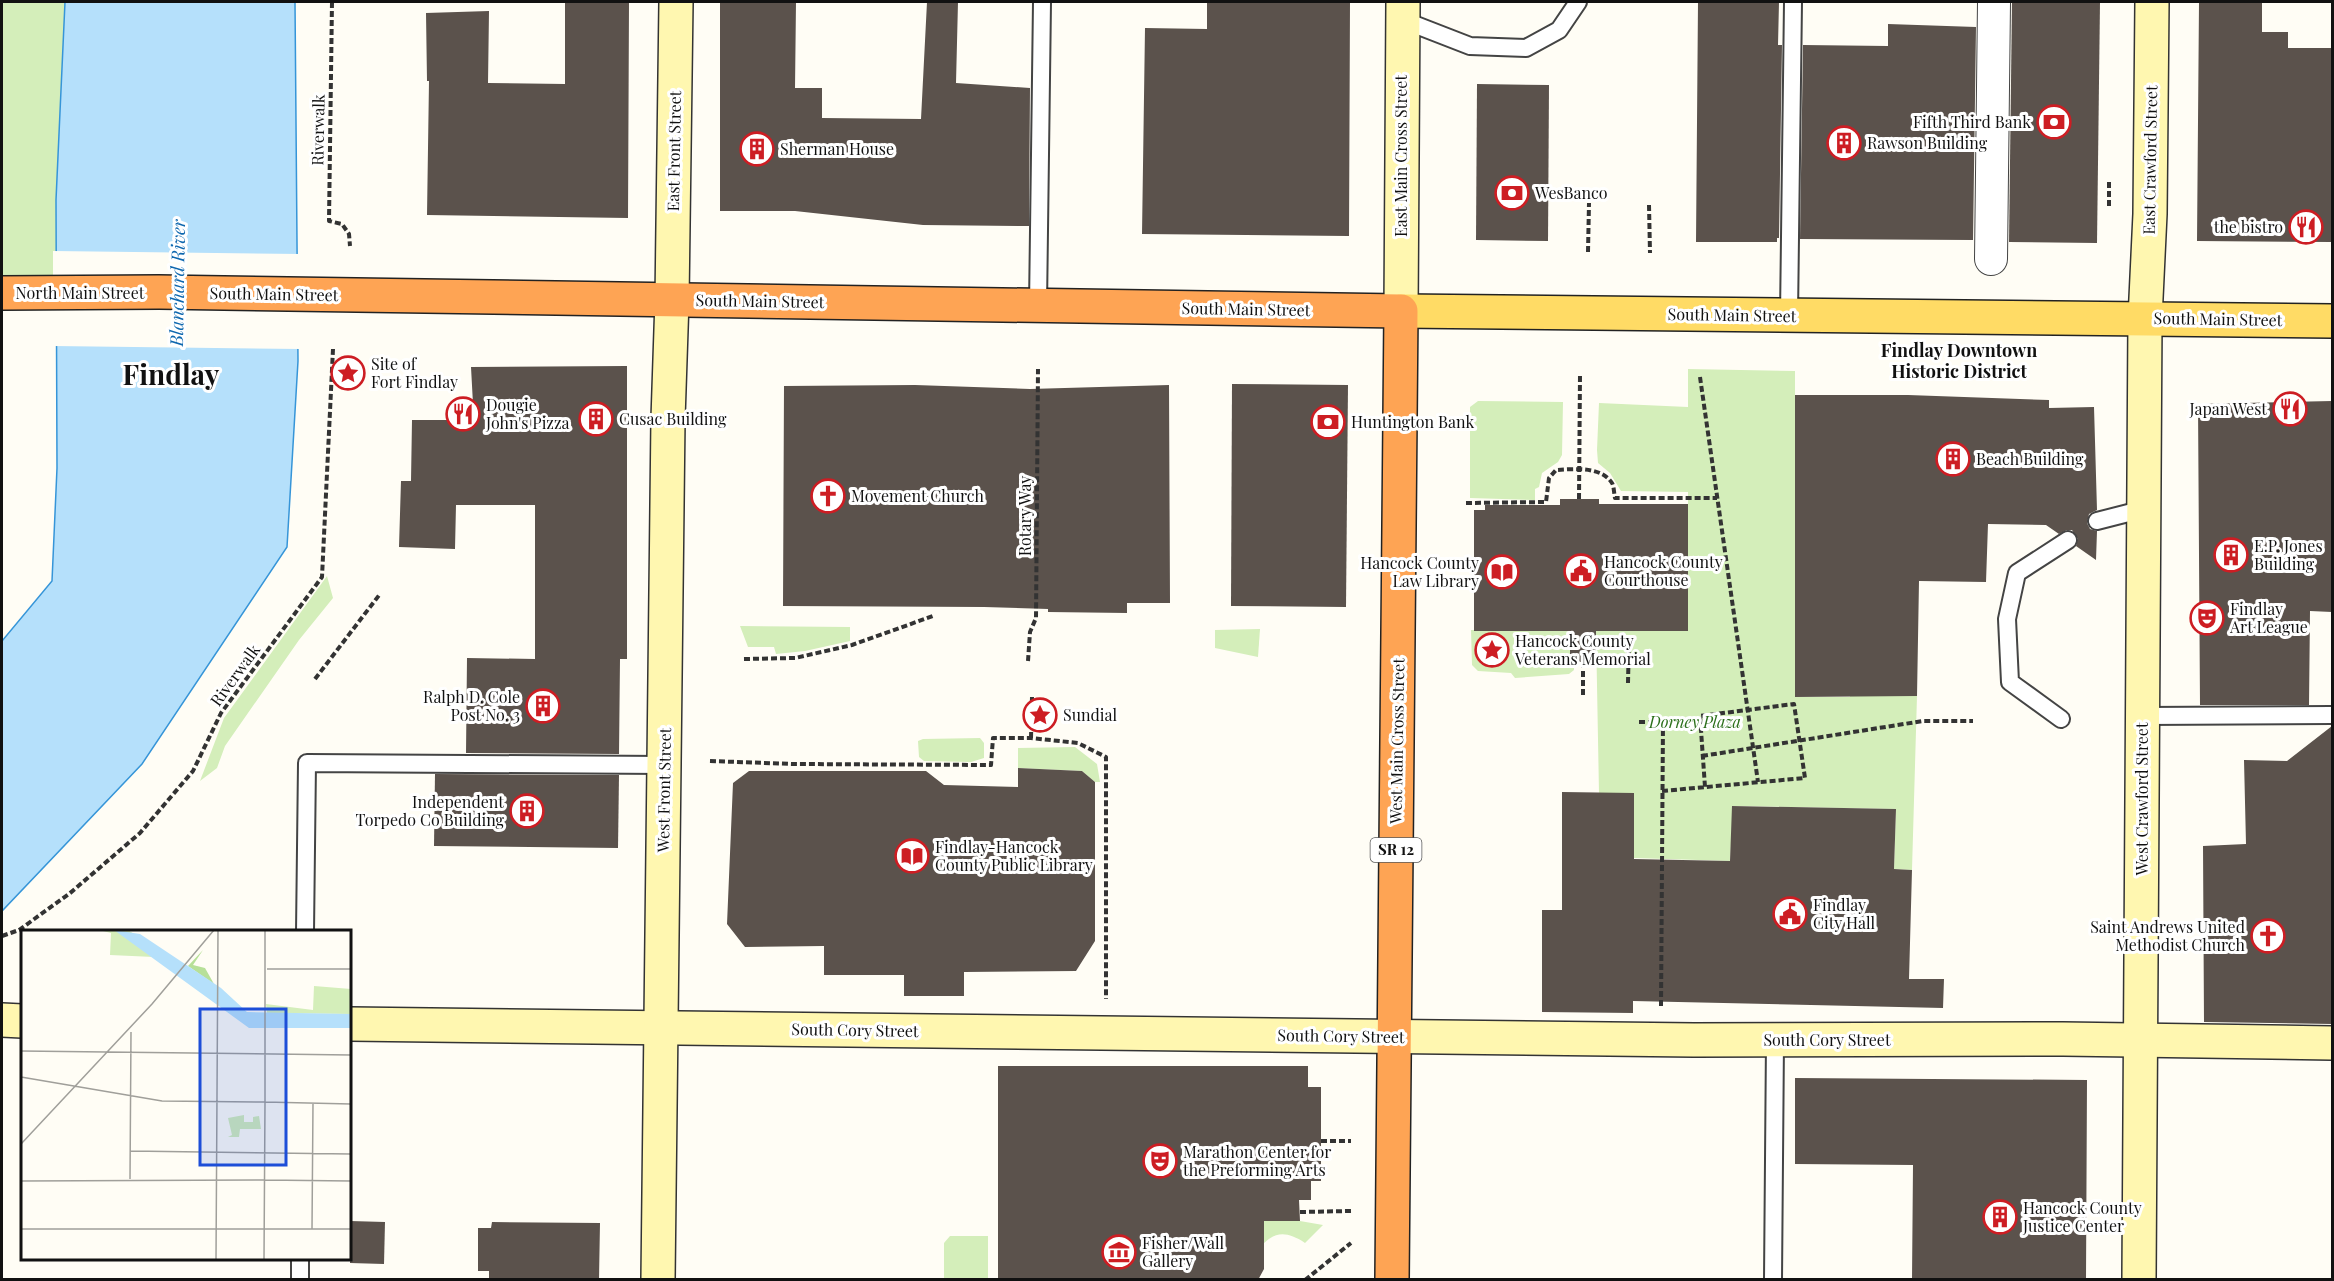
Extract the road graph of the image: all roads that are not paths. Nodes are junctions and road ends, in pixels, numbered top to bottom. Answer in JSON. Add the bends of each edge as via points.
{"nodes":[{"id":1,"x":676,"y":2,"type":"edge"},
{"id":2,"x":1042,"y":2,"type":"edge"},
{"id":3,"x":1578,"y":2,"type":"edge"},
{"id":4,"x":1793,"y":2,"type":"edge"},
{"id":5,"x":1994,"y":2,"type":"edge"},
{"id":6,"x":2152,"y":2,"type":"edge"},
{"id":7,"x":1403,"y":11,"type":"edge"},
{"id":8,"x":1991,"y":259,"type":"dead end"},
{"id":9,"x":159,"y":292,"type":"joint"},
{"id":10,"x":2,"y":293,"type":"edge"},
{"id":11,"x":672,"y":300,"type":"junction"},
{"id":12,"x":1038,"y":306,"type":"junction"},
{"id":13,"x":1401,"y":311,"type":"junction"},
{"id":14,"x":1789,"y":315,"type":"junction"},
{"id":15,"x":2145,"y":319,"type":"junction"},
{"id":16,"x":2332,"y":321,"type":"edge"},
{"id":17,"x":2144,"y":509,"type":"junction"},
{"id":18,"x":2097,"y":521,"type":"dead end"},
{"id":19,"x":2068,"y":540,"type":"dead end"},
{"id":20,"x":2332,"y":715,"type":"edge"},
{"id":21,"x":2143,"y":716,"type":"junction"},
{"id":22,"x":2061,"y":719,"type":"dead end"},
{"id":23,"x":665,"y":765,"type":"junction"},
{"id":24,"x":304,"y":930,"type":"edge"},
{"id":25,"x":2,"y":1020,"type":"edge"},
{"id":26,"x":21,"y":1021,"type":"edge"},
{"id":27,"x":351,"y":1024,"type":"edge"},
{"id":28,"x":661,"y":1027,"type":"junction"},
{"id":29,"x":1394,"y":1036,"type":"junction"},
{"id":30,"x":1775,"y":1040,"type":"junction"},
{"id":31,"x":2141,"y":1041,"type":"junction"},
{"id":32,"x":2332,"y":1043,"type":"edge"},
{"id":33,"x":300,"y":1260,"type":"edge"},
{"id":34,"x":300,"y":1280,"type":"edge"},
{"id":35,"x":658,"y":1280,"type":"edge"},
{"id":36,"x":1392,"y":1280,"type":"edge"},
{"id":37,"x":1773,"y":1280,"type":"edge"},
{"id":38,"x":2139,"y":1280,"type":"edge"}],
"edges":[{"from":1,"to":11,"type":"street","name":"East Front Street"},
{"from":2,"to":12,"type":"lane"},
{"from":3,"to":7,"type":"lane","via":[[1559,30],[1526,48],[1470,46]]},
{"from":4,"to":14,"type":"lane"},
{"from":5,"to":8,"type":"street"},
{"from":6,"to":15,"type":"street","name":"East Crawford Street"},
{"from":7,"to":13,"type":"street","name":"East Main Cross Street"},
{"from":9,"to":10,"type":"highway","name":"North Main Street"},
{"from":9,"to":11,"type":"highway","name":"South Main Street"},
{"from":11,"to":12,"type":"highway","name":"South Main Street"},
{"from":11,"to":23,"type":"street","name":"West Front Street"},
{"from":12,"to":13,"type":"highway","name":"South Main Street"},
{"from":13,"to":14,"type":"main road","name":"South Main Street"},
{"from":13,"to":29,"type":"highway","name":"West Main Cross Street","number":"SR 12"},
{"from":14,"to":15,"type":"main road","name":"South Main Street"},
{"from":15,"to":16,"type":"main road","name":"South Main Street"},
{"from":15,"to":17,"type":"street","name":"West Crawford Street"},
{"from":17,"to":18,"type":"lane"},
{"from":17,"to":21,"type":"street","name":"West Crawford Street"},
{"from":19,"to":22,"type":"lane","via":[[2017,573],[2007,619],[2010,682]]},
{"from":20,"to":21,"type":"lane"},
{"from":21,"to":31,"type":"street","name":"West Crawford Street"},
{"from":23,"to":24,"type":"lane","via":[[307,763]]},
{"from":23,"to":28,"type":"street","name":"West Front Street"},
{"from":25,"to":26,"type":"street"},
{"from":27,"to":28,"type":"street","name":"South Cory Street"},
{"from":28,"to":29,"type":"street","name":"South Cory Street"},
{"from":28,"to":35,"type":"street","name":"West Front Street"},
{"from":29,"to":30,"type":"street","name":"South Cory Street"},
{"from":29,"to":36,"type":"highway","name":"West Main Cross Street","number":"SR 12"},
{"from":30,"to":31,"type":"street","name":"South Cory Street"},
{"from":30,"to":37,"type":"lane"},
{"from":31,"to":32,"type":"street","name":"South Cory Street"},
{"from":31,"to":38,"type":"street","name":"West Crawford Street"},
{"from":33,"to":34,"type":"lane"}]}
